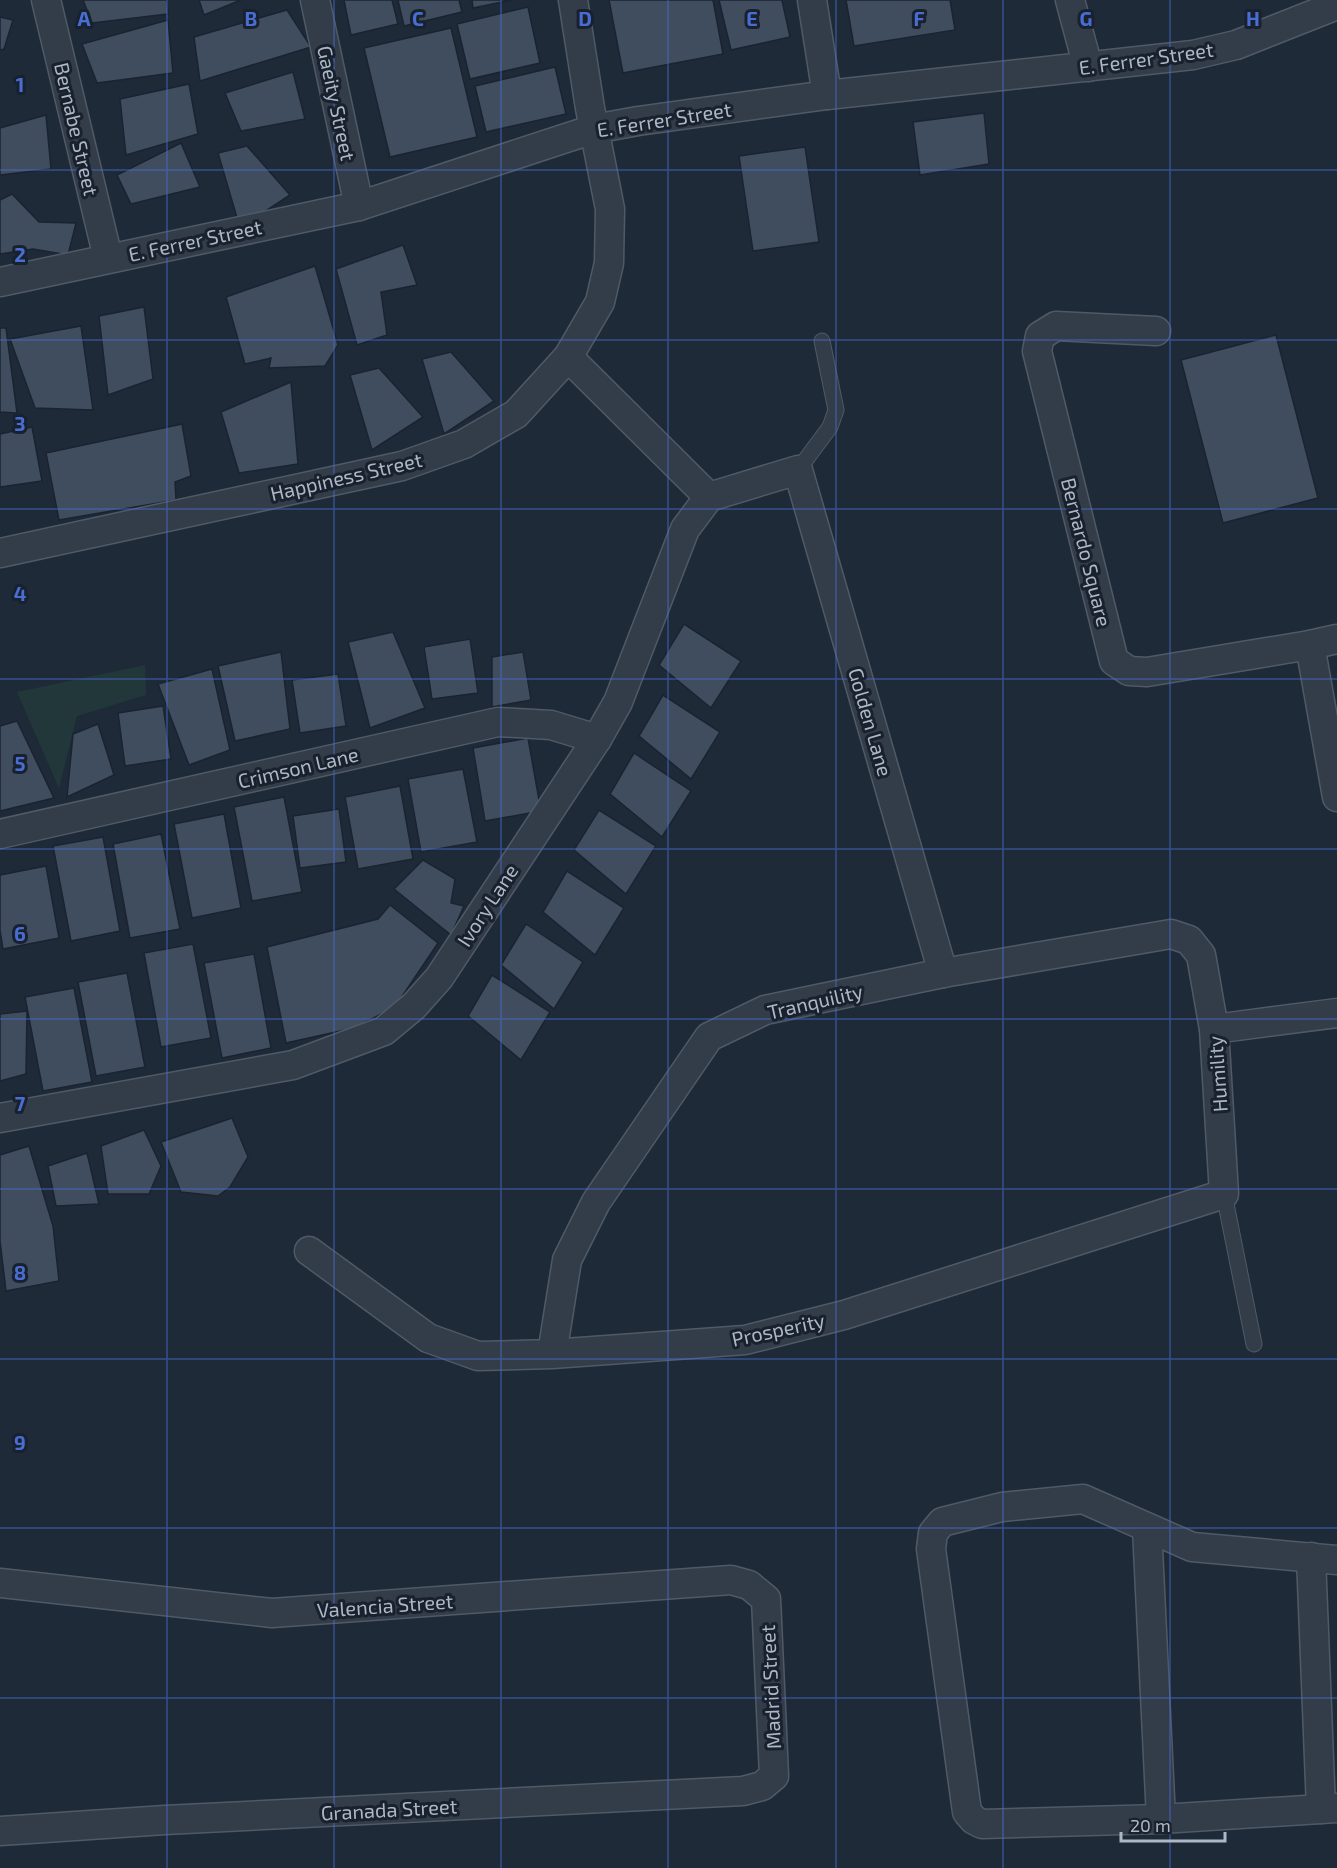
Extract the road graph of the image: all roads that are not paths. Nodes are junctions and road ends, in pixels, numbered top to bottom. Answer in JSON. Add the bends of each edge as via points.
{"nodes":[{"id":1,"x":46,"y":0,"type":"edge"},
{"id":2,"x":315,"y":0,"type":"edge"},
{"id":3,"x":573,"y":0,"type":"edge"},
{"id":4,"x":812,"y":0,"type":"edge"},
{"id":5,"x":1070,"y":0,"type":"edge"},
{"id":6,"x":1337,"y":5,"type":"edge"},
{"id":7,"x":1088,"y":67,"type":"junction"},
{"id":8,"x":828,"y":95,"type":"junction"},
{"id":9,"x":594,"y":129,"type":"junction"},
{"id":10,"x":359,"y":206,"type":"junction"},
{"id":11,"x":108,"y":258,"type":"junction"},
{"id":12,"x":0,"y":282,"type":"edge"},
{"id":13,"x":1156,"y":332,"type":"dead end"},
{"id":14,"x":822,"y":341,"type":"dead end"},
{"id":15,"x":568,"y":357,"type":"junction"},
{"id":16,"x":798,"y":470,"type":"junction"},
{"id":17,"x":709,"y":497,"type":"junction"},
{"id":18,"x":0,"y":553,"type":"edge"},
{"id":19,"x":1324,"y":642,"type":"edge"},
{"id":20,"x":597,"y":739,"type":"junction"},
{"id":21,"x":1337,"y":796,"type":"edge"},
{"id":22,"x":0,"y":834,"type":"edge"},
{"id":23,"x":1201,"y":955,"type":"joint"},
{"id":24,"x":943,"y":973,"type":"junction"},
{"id":25,"x":1337,"y":1013,"type":"edge"},
{"id":26,"x":1214,"y":1029,"type":"junction"},
{"id":27,"x":0,"y":1118,"type":"edge"},
{"id":28,"x":1224,"y":1194,"type":"junction"},
{"id":29,"x":309,"y":1251,"type":"dead end"},
{"id":30,"x":1254,"y":1344,"type":"dead end"},
{"id":31,"x":552,"y":1354,"type":"junction"},
{"id":32,"x":1147,"y":1528,"type":"junction"},
{"id":33,"x":1324,"y":1558,"type":"edge"},
{"id":34,"x":0,"y":1583,"type":"edge"},
{"id":35,"x":766,"y":1599,"type":"joint"},
{"id":36,"x":774,"y":1776,"type":"joint"},
{"id":37,"x":1329,"y":1809,"type":"edge"},
{"id":38,"x":1161,"y":1819,"type":"junction"},
{"id":39,"x":0,"y":1831,"type":"edge"}],
"edges":[{"from":1,"to":11,"type":"street","name":"Bernabe Street"},
{"from":2,"to":10,"type":"street","name":"Gaeity Street"},
{"from":3,"to":9,"type":"street","name":"Happiness Street"},
{"from":4,"to":8,"type":"street"},
{"from":5,"to":7,"type":"street"},
{"from":6,"to":7,"type":"street","name":"E. Ferrer Street","via":[[1236,45],[1192,56]]},
{"from":7,"to":8,"type":"street","name":"E. Ferrer Street"},
{"from":8,"to":9,"type":"street","name":"E. Ferrer Street"},
{"from":9,"to":10,"type":"street","name":"E. Ferrer Street"},
{"from":9,"to":15,"type":"street","name":"Happiness Street","via":[[610,209],[609,263],[600,302]]},
{"from":10,"to":11,"type":"street","name":"E. Ferrer Street"},
{"from":11,"to":12,"type":"street","name":"E. Ferrer Street"},
{"from":13,"to":19,"type":"street","name":"Bernardo Square","via":[[1056,326],[1040,336],[1037,351],[1114,661],[1129,671],[1147,672]]},
{"from":14,"to":16,"type":"lane","via":[[836,410],[830,427]]},
{"from":15,"to":17,"type":"street"},
{"from":15,"to":18,"type":"street","name":"Happiness Street","via":[[516,414],[464,444],[402,466]]},
{"from":16,"to":17,"type":"street"},
{"from":16,"to":24,"type":"street","name":"Golden Lane"},
{"from":17,"to":20,"type":"street","name":"Ivory Lane","via":[[685,529],[618,702]]},
{"from":19,"to":21,"type":"street"},
{"from":20,"to":22,"type":"street","name":"Crimson Lane","via":[[551,725],[498,722]]},
{"from":20,"to":27,"type":"street","name":"Ivory Lane","via":[[439,978],[384,1031],[293,1065]]},
{"from":23,"to":24,"type":"street","name":"Tranquility","via":[[1189,940],[1171,934]]},
{"from":23,"to":26,"type":"street","name":"Humility"},
{"from":24,"to":31,"type":"street","name":"Tranquility","via":[[765,1010],[709,1037],[596,1202],[567,1260]]},
{"from":25,"to":26,"type":"street"},
{"from":26,"to":28,"type":"street","name":"Humility"},
{"from":28,"to":30,"type":"lane"},
{"from":28,"to":31,"type":"street","name":"Prosperity","via":[[843,1315],[745,1340]]},
{"from":29,"to":31,"type":"street","name":"Prosperity","via":[[428,1338],[478,1356]]},
{"from":32,"to":33,"type":"street","via":[[1192,1547]]},
{"from":32,"to":38,"type":"street"},
{"from":32,"to":38,"type":"street","via":[[1083,1499],[1002,1507],[942,1522],[933,1533],[931,1549],[967,1812],[982,1824]]},
{"from":33,"to":37,"type":"street"},
{"from":34,"to":35,"type":"street","name":"Valencia Street","via":[[272,1613],[731,1580],[749,1585]]},
{"from":35,"to":36,"type":"street","name":"Madrid Street"},
{"from":36,"to":39,"type":"street","name":"Granada Street","via":[[762,1786],[743,1791]]},
{"from":37,"to":38,"type":"street"}]}
